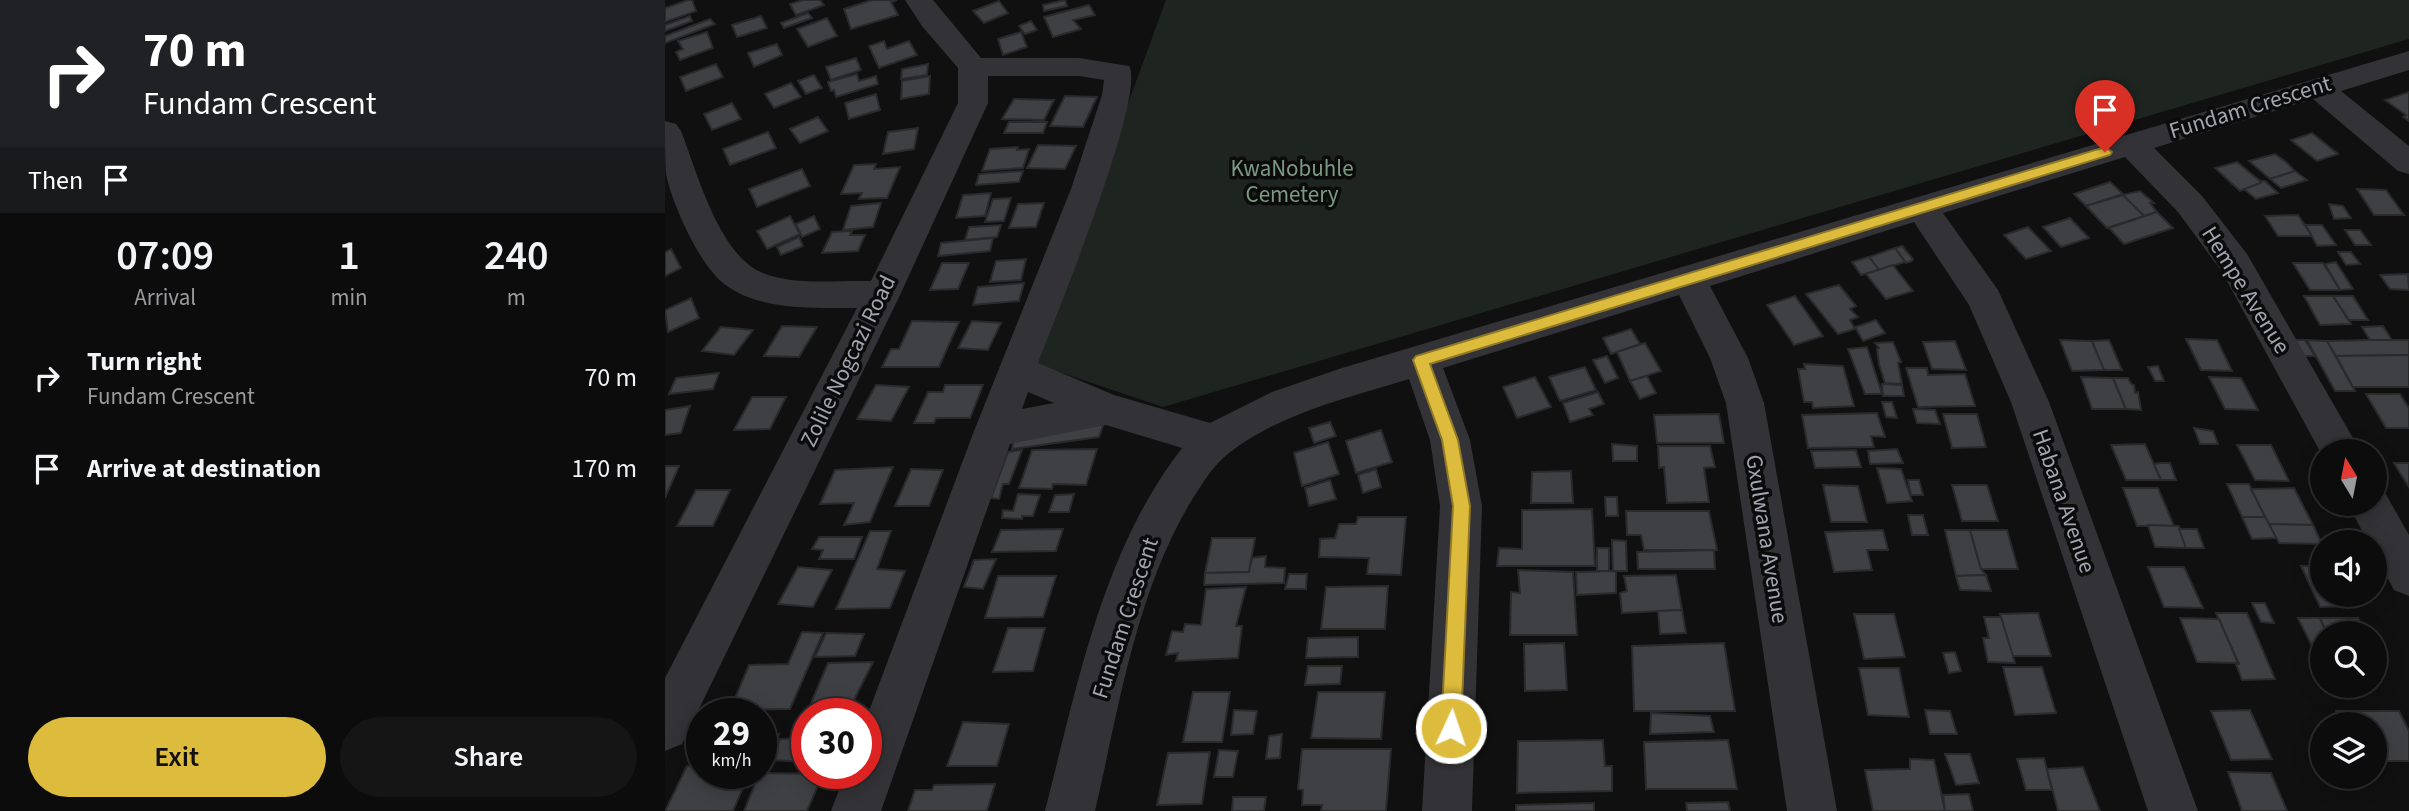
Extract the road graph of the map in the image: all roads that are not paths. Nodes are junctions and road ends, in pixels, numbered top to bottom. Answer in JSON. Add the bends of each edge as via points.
{"nodes":[{"id":1,"x":919,"y":0,"type":"edge"},
{"id":2,"x":2409,"y":60,"type":"edge"},
{"id":3,"x":972,"y":67,"type":"junction"},
{"id":4,"x":2316,"y":87,"type":"junction"},
{"id":5,"x":665,"y":131,"type":"edge"},
{"id":6,"x":2131,"y":144,"type":"junction"},
{"id":7,"x":2409,"y":163,"type":"edge"},
{"id":8,"x":1921,"y":208,"type":"junction"},
{"id":9,"x":1688,"y":277,"type":"junction"},
{"id":10,"x":881,"y":295,"type":"junction"},
{"id":11,"x":1421,"y":360,"type":"junction"},
{"id":12,"x":1017,"y":370,"type":"junction"},
{"id":13,"x":1105,"y":409,"type":"junction"},
{"id":14,"x":994,"y":431,"type":"junction"},
{"id":15,"x":2334,"y":439,"type":"edge"},
{"id":16,"x":1214,"y":441,"type":"junction"},
{"id":17,"x":2376,"y":516,"type":"edge"},
{"id":18,"x":2409,"y":576,"type":"edge"},
{"id":19,"x":665,"y":727,"type":"edge"},
{"id":20,"x":856,"y":811,"type":"edge"},
{"id":21,"x":1070,"y":811,"type":"edge"},
{"id":22,"x":1447,"y":811,"type":"edge"},
{"id":23,"x":1812,"y":811,"type":"edge"},
{"id":24,"x":2173,"y":811,"type":"edge"}],
"edges":[{"from":1,"to":3,"type":"street"},
{"from":2,"to":4,"type":"street","name":"Fundam Crescent"},
{"from":3,"to":10,"type":"street","name":"Zolile Nogcazi Road","via":[[973,103]]},
{"from":3,"to":12,"type":"street","via":[[1079,67],[1119,73],[1117,96],[1087,189]]},
{"from":4,"to":6,"type":"street","name":"Fundam Crescent"},
{"from":4,"to":7,"type":"street"},
{"from":5,"to":10,"type":"street","via":[[718,257],[739,277],[784,290]]},
{"from":6,"to":8,"type":"street","name":"Fundam Crescent"},
{"from":6,"to":15,"type":"street","name":"Hempe Avenue","via":[[2190,204],[2235,263]]},
{"from":8,"to":9,"type":"street","name":"Fundam Crescent"},
{"from":8,"to":24,"type":"street","name":"Habana Avenue","via":[[1985,300],[2006,345]]},
{"from":9,"to":11,"type":"street","name":"Fundam Crescent"},
{"from":9,"to":23,"type":"street","name":"Gxulwana Avenue","via":[[1729,358],[1745,403]]},
{"from":10,"to":19,"type":"street","name":"Zolile Nogcazi Road"},
{"from":11,"to":16,"type":"street","name":"Fundam Crescent","via":[[1317,393],[1235,427]]},
{"from":11,"to":22,"type":"street","via":[[1450,440],[1461,506]]},
{"from":12,"to":13,"type":"street"},
{"from":12,"to":14,"type":"street"},
{"from":13,"to":14,"type":"street"},
{"from":13,"to":16,"type":"street"},
{"from":14,"to":20,"type":"street"},
{"from":16,"to":21,"type":"street","name":"Fundam Crescent","via":[[1167,502],[1148,538],[1101,687]]},
{"from":17,"to":18,"type":"street"}]}
